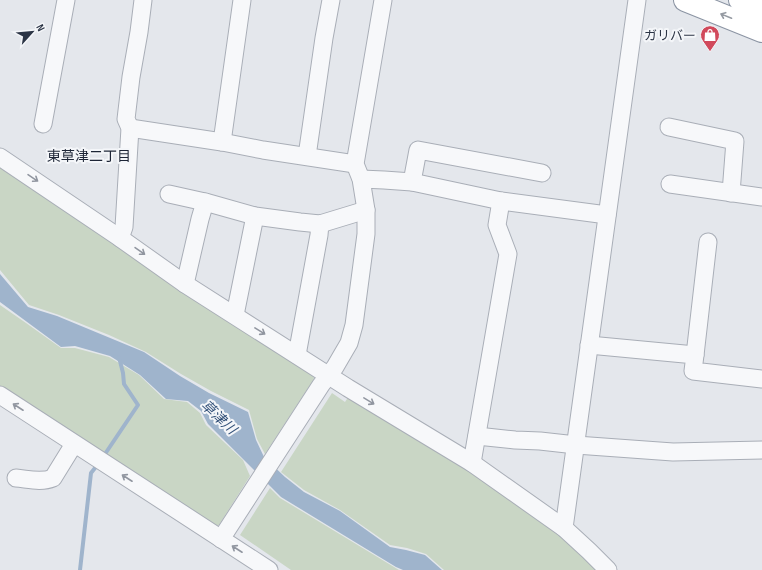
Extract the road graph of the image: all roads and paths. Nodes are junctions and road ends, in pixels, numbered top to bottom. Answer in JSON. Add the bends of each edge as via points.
{"nodes":[{"id":1,"x":66,"y":0,"type":"edge"},
{"id":2,"x":143,"y":0,"type":"edge"},
{"id":3,"x":242,"y":0,"type":"edge"},
{"id":4,"x":331,"y":0,"type":"edge"},
{"id":5,"x":383,"y":0,"type":"edge"},
{"id":6,"x":637,"y":0,"type":"edge"},
{"id":7,"x":685,"y":0,"type":"edge"},
{"id":8,"x":740,"y":0,"type":"edge"},
{"id":9,"x":762,"y":9,"type":"edge"},
{"id":10,"x":762,"y":31,"type":"edge"},
{"id":11,"x":43,"y":124,"type":"dead end"},
{"id":12,"x":669,"y":127,"type":"dead end"},
{"id":13,"x":130,"y":128,"type":"junction"},
{"id":14,"x":222,"y":142,"type":"junction"},
{"id":15,"x":307,"y":156,"type":"junction"},
{"id":16,"x":0,"y":157,"type":"edge"},
{"id":17,"x":358,"y":171,"type":"junction"},
{"id":18,"x":542,"y":173,"type":"dead end"},
{"id":19,"x":412,"y":182,"type":"junction"},
{"id":20,"x":670,"y":184,"type":"dead end"},
{"id":21,"x":731,"y":193,"type":"junction"},
{"id":22,"x":169,"y":194,"type":"dead end"},
{"id":23,"x":762,"y":197,"type":"edge"},
{"id":24,"x":501,"y":201,"type":"junction"},
{"id":25,"x":204,"y":202,"type":"junction"},
{"id":26,"x":366,"y":210,"type":"junction"},
{"id":27,"x":255,"y":216,"type":"junction"},
{"id":28,"x":607,"y":216,"type":"junction"},
{"id":29,"x":320,"y":224,"type":"junction"},
{"id":30,"x":120,"y":238,"type":"junction"},
{"id":31,"x":708,"y":242,"type":"dead end"},
{"id":32,"x":185,"y":284,"type":"junction"},
{"id":33,"x":235,"y":315,"type":"junction"},
{"id":34,"x":589,"y":345,"type":"junction"},
{"id":35,"x":298,"y":355,"type":"junction"},
{"id":36,"x":695,"y":355,"type":"junction"},
{"id":37,"x":324,"y":379,"type":"junction"},
{"id":38,"x":762,"y":379,"type":"edge"},
{"id":39,"x":0,"y":395,"type":"edge"},
{"id":40,"x":477,"y":436,"type":"junction"},
{"id":41,"x":74,"y":444,"type":"junction"},
{"id":42,"x":576,"y":445,"type":"junction"},
{"id":43,"x":762,"y":450,"type":"edge"},
{"id":44,"x":472,"y":463,"type":"junction"},
{"id":45,"x":16,"y":478,"type":"dead end"},
{"id":46,"x":564,"y":528,"type":"junction"},
{"id":47,"x":221,"y":538,"type":"junction"},
{"id":48,"x":269,"y":570,"type":"edge"},
{"id":49,"x":608,"y":570,"type":"edge"}],
"edges":[{"from":1,"to":11,"type":"street"},
{"from":2,"to":13,"type":"street","via":[[126,118]]},
{"from":3,"to":14,"type":"street"},
{"from":4,"to":15,"type":"street"},
{"from":5,"to":17,"type":"street"},
{"from":6,"to":28,"type":"street"},
{"from":10,"to":7,"type":"highway","one_way":true},
{"from":8,"to":9,"type":"highway"},
{"from":12,"to":21,"type":"street","via":[[735,141]]},
{"from":13,"to":14,"type":"street"},
{"from":13,"to":30,"type":"street","via":[[124,227]]},
{"from":14,"to":15,"type":"street"},
{"from":15,"to":17,"type":"street"},
{"from":16,"to":30,"type":"street","one_way":true},
{"from":17,"to":19,"type":"street","via":[[384,180]]},
{"from":17,"to":26,"type":"street"},
{"from":18,"to":19,"type":"street","via":[[418,150]]},
{"from":19,"to":24,"type":"street"},
{"from":20,"to":21,"type":"street"},
{"from":21,"to":23,"type":"street"},
{"from":22,"to":25,"type":"street"},
{"from":24,"to":28,"type":"street"},
{"from":24,"to":40,"type":"street","via":[[497,225],[508,254]]},
{"from":25,"to":27,"type":"street"},
{"from":25,"to":32,"type":"street"},
{"from":26,"to":29,"type":"street"},
{"from":26,"to":37,"type":"street","via":[[366,234],[354,326],[349,343]]},
{"from":27,"to":29,"type":"street"},
{"from":27,"to":33,"type":"street"},
{"from":28,"to":34,"type":"street"},
{"from":29,"to":35,"type":"street"},
{"from":30,"to":32,"type":"street","one_way":true},
{"from":31,"to":36,"type":"street"},
{"from":32,"to":33,"type":"street"},
{"from":33,"to":35,"type":"street","one_way":true},
{"from":34,"to":36,"type":"street"},
{"from":34,"to":42,"type":"street"},
{"from":35,"to":37,"type":"street"},
{"from":36,"to":38,"type":"street","via":[[693,371]]},
{"from":37,"to":44,"type":"street","one_way":true,"via":[[354,392]]},
{"from":37,"to":47,"type":"street"},
{"from":41,"to":39,"type":"street","one_way":true},
{"from":40,"to":42,"type":"street"},
{"from":40,"to":44,"type":"street"},
{"from":41,"to":45,"type":"street","via":[[53,478],[48,481]]},
{"from":47,"to":41,"type":"street","one_way":true},
{"from":42,"to":43,"type":"street","via":[[673,452]]},
{"from":42,"to":46,"type":"street"},
{"from":44,"to":46,"type":"street"},
{"from":46,"to":49,"type":"street"},
{"from":48,"to":47,"type":"street","one_way":true}]}
